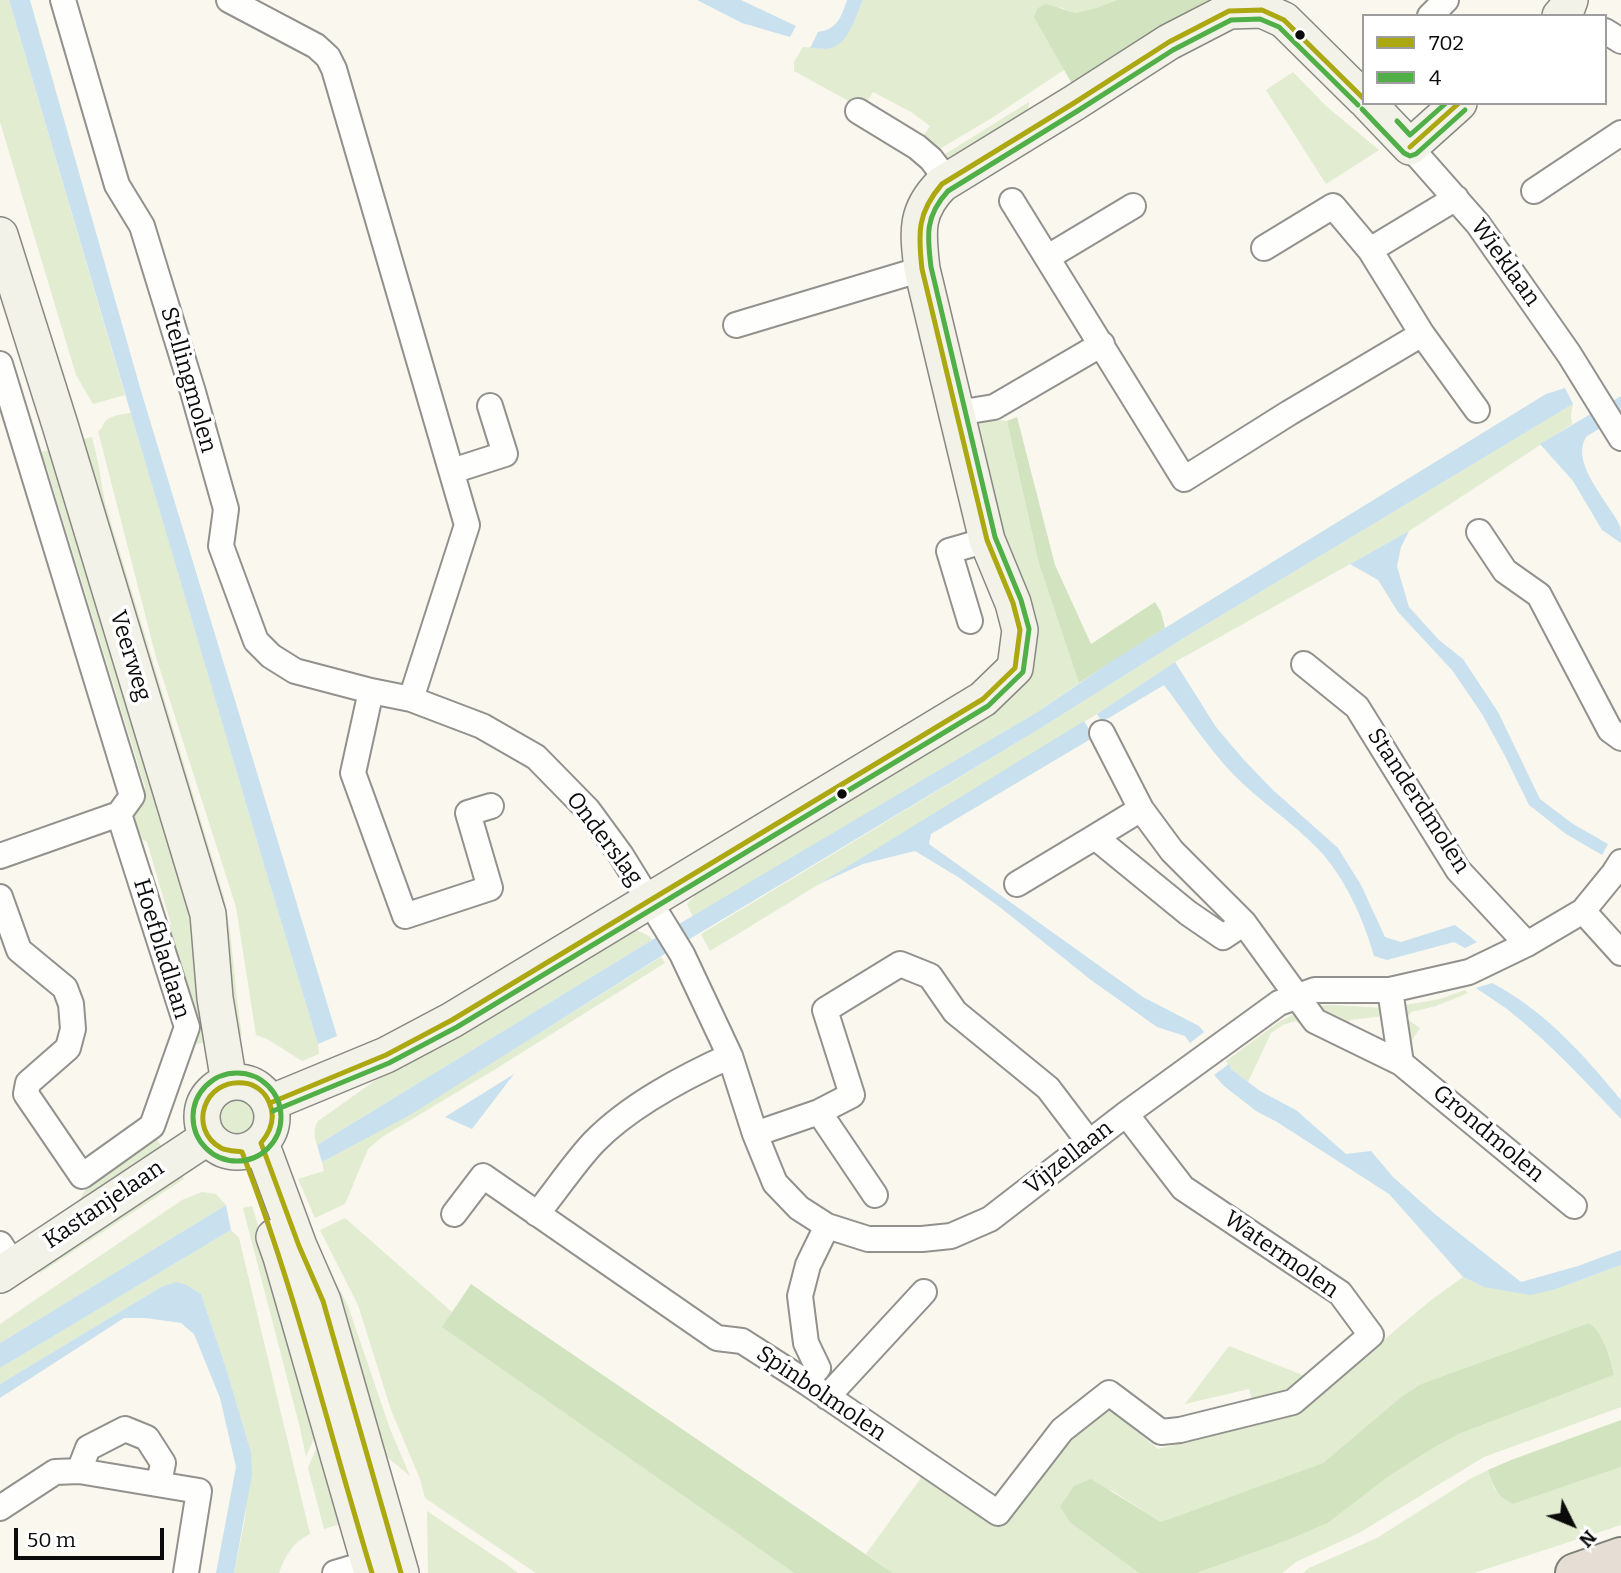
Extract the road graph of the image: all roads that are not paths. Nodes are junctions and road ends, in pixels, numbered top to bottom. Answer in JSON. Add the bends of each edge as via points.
{"nodes":[{"id":1,"x":63,"y":0,"type":"edge"},
{"id":2,"x":229,"y":0,"type":"edge"},
{"id":3,"x":1446,"y":0,"type":"edge"},
{"id":4,"x":1432,"y":14,"type":"edge"},
{"id":5,"x":1362,"y":97,"type":"edge"},
{"id":6,"x":1370,"y":105,"type":"edge"},
{"id":7,"x":1457,"y":105,"type":"edge"},
{"id":8,"x":858,"y":111,"type":"dead end"},
{"id":9,"x":1621,"y":136,"type":"edge"},
{"id":10,"x":1410,"y":147,"type":"junction"},
{"id":11,"x":947,"y":180,"type":"junction"},
{"id":12,"x":1534,"y":191,"type":"dead end"},
{"id":13,"x":1456,"y":198,"type":"junction"},
{"id":14,"x":1012,"y":201,"type":"dead end"},
{"id":15,"x":1133,"y":206,"type":"dead end"},
{"id":16,"x":0,"y":235,"type":"edge"},
{"id":17,"x":1264,"y":248,"type":"dead end"},
{"id":18,"x":1370,"y":250,"type":"junction"},
{"id":19,"x":1048,"y":257,"type":"junction"},
{"id":20,"x":922,"y":270,"type":"junction"},
{"id":21,"x":736,"y":325,"type":"dead end"},
{"id":22,"x":1422,"y":334,"type":"junction"},
{"id":23,"x":1102,"y":344,"type":"junction"},
{"id":24,"x":0,"y":365,"type":"edge"},
{"id":25,"x":490,"y":406,"type":"dead end"},
{"id":26,"x":1477,"y":410,"type":"dead end"},
{"id":27,"x":957,"y":413,"type":"junction"},
{"id":28,"x":1617,"y":431,"type":"edge"},
{"id":29,"x":452,"y":471,"type":"junction"},
{"id":30,"x":1479,"y":532,"type":"dead end"},
{"id":31,"x":987,"y":540,"type":"junction"},
{"id":32,"x":970,"y":621,"type":"dead end"},
{"id":33,"x":1304,"y":664,"type":"dead end"},
{"id":34,"x":371,"y":691,"type":"junction"},
{"id":35,"x":411,"y":699,"type":"junction"},
{"id":36,"x":1102,"y":733,"type":"dead end"},
{"id":37,"x":1621,"y":738,"type":"edge"},
{"id":38,"x":491,"y":806,"type":"dead end"},
{"id":39,"x":1141,"y":809,"type":"junction"},
{"id":40,"x":119,"y":814,"type":"junction"},
{"id":41,"x":1095,"y":838,"type":"junction"},
{"id":42,"x":0,"y":856,"type":"edge"},
{"id":43,"x":1621,"y":862,"type":"edge"},
{"id":44,"x":1017,"y":884,"type":"dead end"},
{"id":45,"x":0,"y":897,"type":"edge"},
{"id":46,"x":1583,"y":911,"type":"junction"},
{"id":47,"x":657,"y":913,"type":"junction"},
{"id":48,"x":1244,"y":922,"type":"junction"},
{"id":49,"x":1528,"y":944,"type":"junction"},
{"id":50,"x":1621,"y":953,"type":"edge"},
{"id":51,"x":1390,"y":990,"type":"junction"},
{"id":52,"x":1296,"y":996,"type":"junction"},
{"id":53,"x":730,"y":1056,"type":"junction"},
{"id":54,"x":1401,"y":1063,"type":"junction"},
{"id":55,"x":229,"y":1083,"type":"junction"},
{"id":56,"x":270,"y":1103,"type":"junction"},
{"id":57,"x":819,"y":1112,"type":"junction"},
{"id":58,"x":1126,"y":1114,"type":"junction"},
{"id":59,"x":755,"y":1134,"type":"junction"},
{"id":60,"x":208,"y":1137,"type":"junction"},
{"id":61,"x":1089,"y":1142,"type":"junction"},
{"id":62,"x":251,"y":1147,"type":"junction"},
{"id":63,"x":875,"y":1195,"type":"dead end"},
{"id":64,"x":1574,"y":1206,"type":"dead end"},
{"id":65,"x":454,"y":1214,"type":"dead end"},
{"id":66,"x":537,"y":1214,"type":"junction"},
{"id":67,"x":827,"y":1226,"type":"junction"},
{"id":68,"x":5,"y":1261,"type":"edge"},
{"id":69,"x":924,"y":1292,"type":"dead end"},
{"id":70,"x":806,"y":1382,"type":"junction"},
{"id":71,"x":827,"y":1397,"type":"junction"},
{"id":72,"x":79,"y":1471,"type":"junction"},
{"id":73,"x":159,"y":1483,"type":"junction"},
{"id":74,"x":0,"y":1508,"type":"edge"},
{"id":75,"x":998,"y":1513,"type":"joint"},
{"id":76,"x":1621,"y":1557,"type":"edge"},
{"id":77,"x":384,"y":1566,"type":"edge"},
{"id":78,"x":186,"y":1573,"type":"edge"},
{"id":79,"x":335,"y":1573,"type":"edge"},
{"id":80,"x":1575,"y":1573,"type":"edge"}],
"edges":[{"from":1,"to":34,"type":"street","name":"Stellingmolen","via":[[117,186],[142,226],[193,391],[226,509],[221,546],[256,641],[295,671]]},
{"from":2,"to":29,"type":"street","via":[[316,46],[334,69]]},
{"from":3,"to":4,"type":"street"},
{"from":5,"to":11,"type":"street","via":[[1284,20],[1262,10],[1229,11],[1169,42]]},
{"from":6,"to":10,"type":"street","name":"Wieklaan"},
{"from":7,"to":10,"type":"street"},
{"from":8,"to":11,"type":"street","via":[[917,147]]},
{"from":9,"to":12,"type":"street"},
{"from":10,"to":13,"type":"street","name":"Wieklaan"},
{"from":11,"to":20,"type":"street","via":[[923,211],[918,233]]},
{"from":13,"to":18,"type":"street"},
{"from":13,"to":28,"type":"street","name":"Wieklaan","via":[[1548,323]]},
{"from":14,"to":19,"type":"street"},
{"from":15,"to":19,"type":"street"},
{"from":16,"to":55,"type":"street","name":"Veerweg","via":[[208,914]]},
{"from":17,"to":18,"type":"street","via":[[1333,206]]},
{"from":18,"to":22,"type":"street"},
{"from":19,"to":23,"type":"street"},
{"from":20,"to":21,"type":"street"},
{"from":20,"to":27,"type":"street"},
{"from":22,"to":23,"type":"street","via":[[1184,479]]},
{"from":22,"to":26,"type":"street"},
{"from":23,"to":27,"type":"street","via":[[994,407]]},
{"from":24,"to":40,"type":"street","via":[[132,796]]},
{"from":25,"to":29,"type":"street","via":[[505,454]]},
{"from":27,"to":31,"type":"street"},
{"from":29,"to":35,"type":"street","via":[[467,525]]},
{"from":30,"to":37,"type":"street","via":[[1505,571],[1539,594],[1610,730]]},
{"from":31,"to":32,"type":"street","via":[[949,551]]},
{"from":31,"to":47,"type":"street","via":[[1020,629],[1015,668],[983,699]]},
{"from":33,"to":49,"type":"street","name":"Standerdmolen","via":[[1357,707],[1458,870]]},
{"from":34,"to":35,"type":"street","name":"Onderslag"},
{"from":34,"to":38,"type":"street","via":[[354,774],[405,916],[490,888],[468,813]]},
{"from":35,"to":47,"type":"street","name":"Onderslag","via":[[482,726],[536,757],[588,810]]},
{"from":36,"to":39,"type":"street"},
{"from":39,"to":41,"type":"street"},
{"from":39,"to":48,"type":"street","via":[[1172,852]]},
{"from":40,"to":42,"type":"street"},
{"from":40,"to":45,"type":"street","name":"Hoefbladlaan","via":[[187,1027],[152,1126],[82,1176],[26,1094],[28,1083],[68,1048],[73,1029],[71,1004],[65,988],[19,950]]},
{"from":41,"to":44,"type":"street"},
{"from":41,"to":48,"type":"street","via":[[1223,937]]},
{"from":43,"to":46,"type":"street","name":"Vijzellaan"},
{"from":46,"to":49,"type":"street","name":"Vijzellaan"},
{"from":46,"to":50,"type":"street"},
{"from":47,"to":53,"type":"street","name":"Vijzellaan","via":[[682,954]]},
{"from":47,"to":56,"type":"street","via":[[386,1055]]},
{"from":48,"to":52,"type":"street"},
{"from":49,"to":51,"type":"street","name":"Vijzellaan","via":[[1469,972]]},
{"from":51,"to":52,"type":"street","name":"Vijzellaan","via":[[1315,990]]},
{"from":51,"to":54,"type":"street"},
{"from":52,"to":54,"type":"street","name":"Grondmolen","via":[[1315,1021]]},
{"from":52,"to":58,"type":"street","name":"Vijzellaan","via":[[1267,1011]]},
{"from":53,"to":59,"type":"street","name":"Vijzellaan"},
{"from":53,"to":66,"type":"street","via":[[621,1118],[593,1143]]},
{"from":54,"to":64,"type":"street","name":"Grondmolen"},
{"from":55,"to":56,"type":"street","via":[[253,1085]]},
{"from":55,"to":60,"type":"street","via":[[214,1090],[204,1104],[202,1121]]},
{"from":56,"to":62,"type":"street","via":[[268,1133]]},
{"from":57,"to":59,"type":"street"},
{"from":57,"to":61,"type":"street","via":[[852,1096],[825,1010],[900,964],[930,976],[955,1012],[1048,1088]]},
{"from":57,"to":63,"type":"street"},
{"from":58,"to":61,"type":"street","name":"Vijzellaan"},
{"from":58,"to":75,"type":"street","name":"Watermolen","via":[[1183,1188],[1340,1293],[1371,1335],[1293,1402],[1180,1430],[1161,1432],[1108,1393],[1062,1430]]},
{"from":59,"to":67,"type":"street","name":"Vijzellaan","via":[[775,1183],[799,1208]]},
{"from":60,"to":62,"type":"street","via":[[229,1151]]},
{"from":60,"to":68,"type":"street","name":"Kastanjelaan"},
{"from":61,"to":67,"type":"street","name":"Vijzellaan","via":[[990,1219],[951,1236],[868,1239]]},
{"from":62,"to":77,"type":"street","via":[[323,1301]]},
{"from":65,"to":66,"type":"street","name":"Spinbolmolen","via":[[483,1176]]},
{"from":66,"to":70,"type":"street","name":"Spinbolmolen","via":[[717,1338],[743,1341]]},
{"from":67,"to":70,"type":"street","via":[[807,1265],[800,1296],[806,1343],[818,1368]]},
{"from":69,"to":71,"type":"street"},
{"from":70,"to":71,"type":"street","name":"Spinbolmolen"},
{"from":71,"to":75,"type":"street","name":"Spinbolmolen"},
{"from":72,"to":73,"type":"street"},
{"from":72,"to":73,"type":"street","via":[[88,1448],[125,1429],[147,1438],[163,1463]]},
{"from":72,"to":74,"type":"street","via":[[55,1472]]},
{"from":73,"to":78,"type":"street","via":[[199,1491]]},
{"from":76,"to":80,"type":"highway"},
{"from":77,"to":79,"type":"street"}]}
